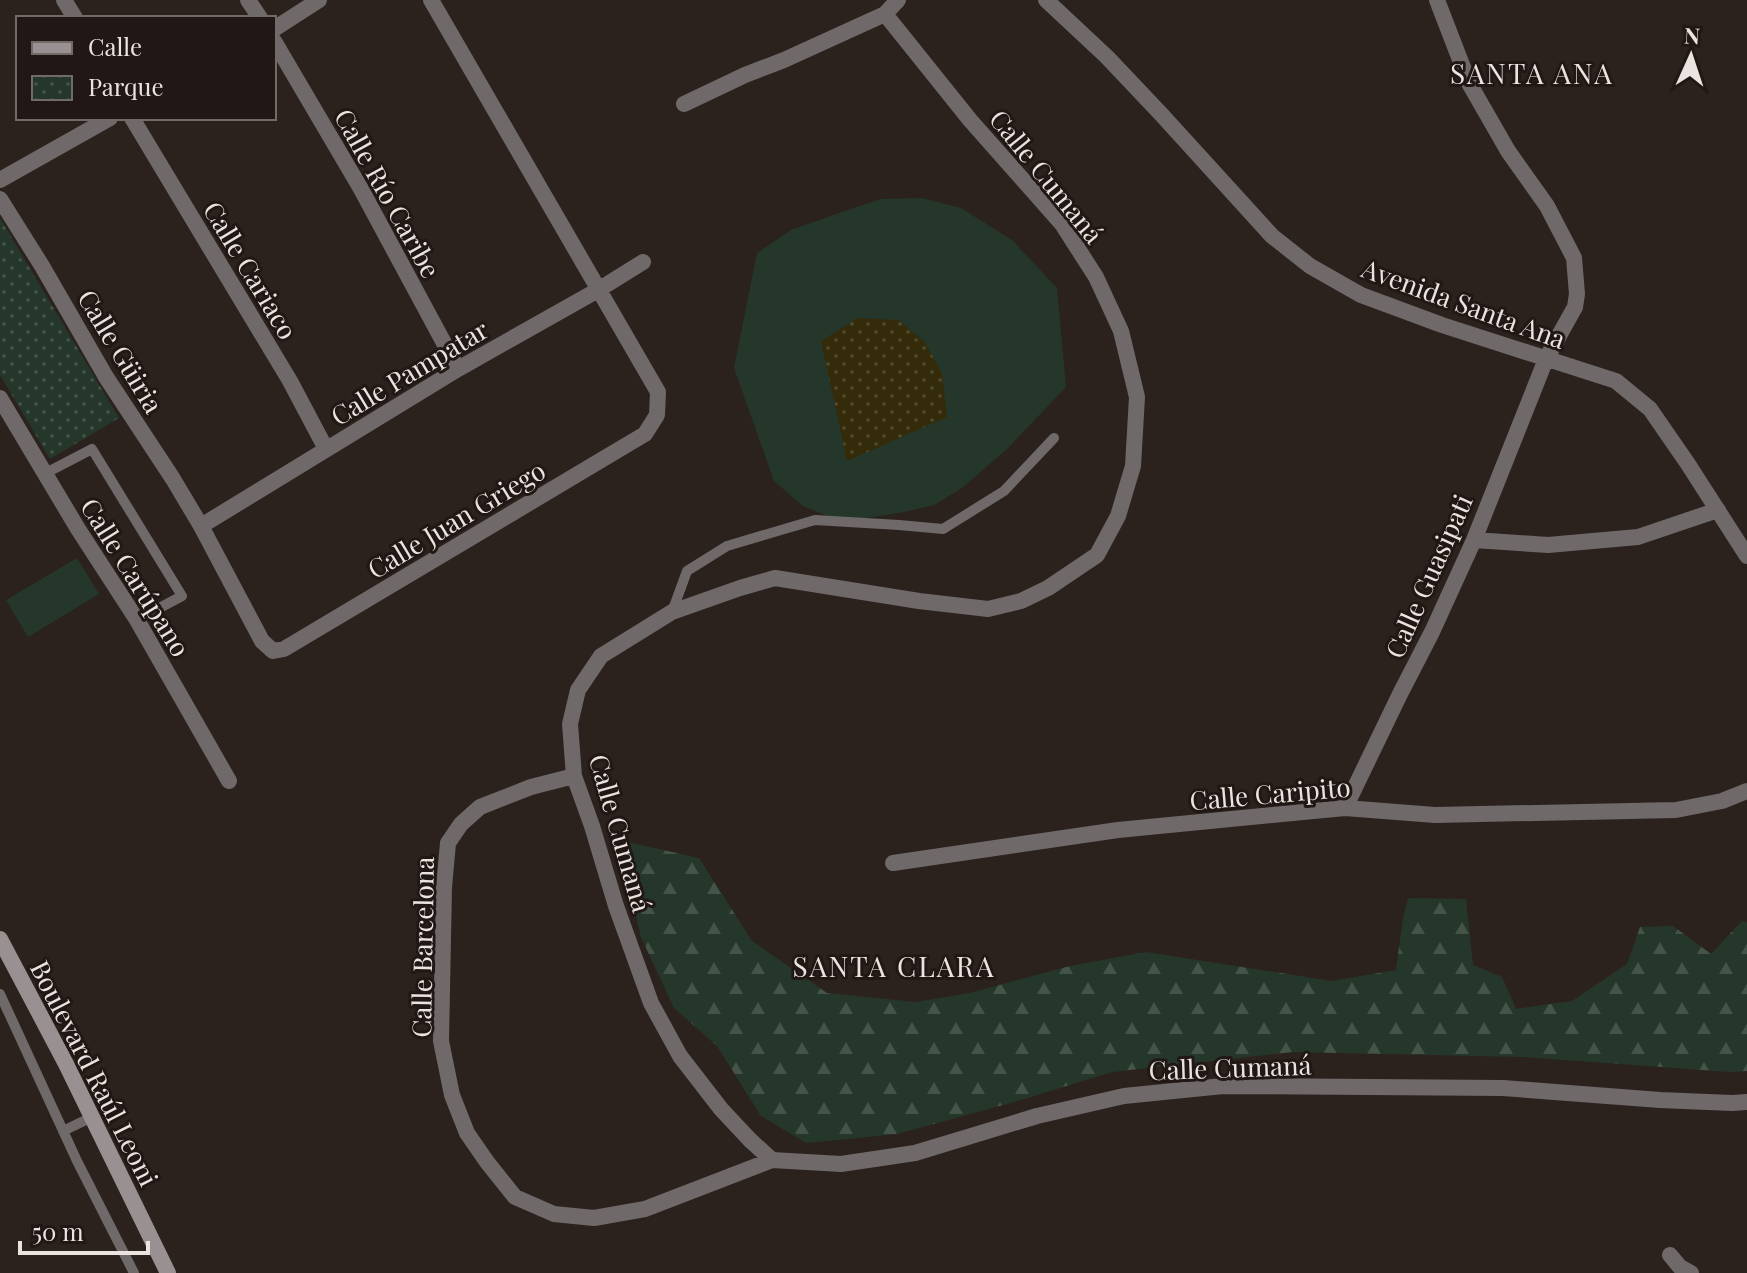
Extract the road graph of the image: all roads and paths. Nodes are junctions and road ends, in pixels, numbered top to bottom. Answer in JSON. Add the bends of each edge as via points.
{"nodes":[{"id":1,"x":319,"y":0,"type":"edge"},
{"id":2,"x":431,"y":0,"type":"edge"},
{"id":3,"x":898,"y":0,"type":"edge"},
{"id":4,"x":1046,"y":0,"type":"edge"},
{"id":5,"x":1437,"y":0,"type":"edge"},
{"id":6,"x":885,"y":14,"type":"junction"},
{"id":7,"x":276,"y":28,"type":"edge"},
{"id":8,"x":276,"y":44,"type":"edge"},
{"id":9,"x":684,"y":104,"type":"dead end"},
{"id":10,"x":106,"y":120,"type":"edge"},
{"id":11,"x":133,"y":120,"type":"edge"},
{"id":12,"x":0,"y":180,"type":"edge"},
{"id":13,"x":0,"y":199,"type":"edge"},
{"id":14,"x":643,"y":262,"type":"dead end"},
{"id":15,"x":598,"y":290,"type":"junction"},
{"id":16,"x":1546,"y":359,"type":"junction"},
{"id":17,"x":458,"y":369,"type":"junction"},
{"id":18,"x":0,"y":398,"type":"edge"},
{"id":19,"x":1054,"y":438,"type":"dead end"},
{"id":20,"x":326,"y":449,"type":"junction"},
{"id":21,"x":44,"y":474,"type":"junction"},
{"id":22,"x":1718,"y":510,"type":"junction"},
{"id":23,"x":201,"y":526,"type":"junction"},
{"id":24,"x":1474,"y":540,"type":"junction"},
{"id":25,"x":1747,"y":556,"type":"edge"},
{"id":26,"x":672,"y":612,"type":"junction"},
{"id":27,"x":137,"y":620,"type":"junction"},
{"id":28,"x":574,"y":776,"type":"junction"},
{"id":29,"x":229,"y":781,"type":"dead end"},
{"id":30,"x":1747,"y":791,"type":"edge"},
{"id":31,"x":1345,"y":808,"type":"junction"},
{"id":32,"x":893,"y":863,"type":"dead end"},
{"id":33,"x":1,"y":945,"type":"edge"},
{"id":34,"x":0,"y":994,"type":"edge"},
{"id":35,"x":1747,"y":1102,"type":"edge"},
{"id":36,"x":92,"y":1117,"type":"junction"},
{"id":37,"x":63,"y":1131,"type":"junction"},
{"id":38,"x":772,"y":1160,"type":"junction"},
{"id":39,"x":1670,"y":1255,"type":"dead end"},
{"id":40,"x":134,"y":1273,"type":"edge"},
{"id":41,"x":168,"y":1273,"type":"edge"},
{"id":42,"x":1691,"y":1273,"type":"edge"}],
"edges":[{"from":1,"to":7,"type":"street"},
{"from":2,"to":15,"type":"street"},
{"from":3,"to":6,"type":"street"},
{"from":4,"to":16,"type":"street","name":"Avenida Santa Ana","via":[[1107,57],[1272,236],[1310,266],[1361,295]]},
{"from":5,"to":16,"type":"street","name":"Calle Guasipati","via":[[1469,83],[1574,258],[1575,307]]},
{"from":6,"to":9,"type":"street"},
{"from":6,"to":26,"type":"street","name":"Calle Cumaná","via":[[1062,224],[1096,277],[1121,331],[1137,397],[1133,466],[1118,516],[1097,555],[1048,588],[988,609],[775,578]]},
{"from":8,"to":17,"type":"street","name":"Calle Río Caribe"},
{"from":10,"to":12,"type":"street"},
{"from":11,"to":20,"type":"street","name":"Calle Cariaco"},
{"from":13,"to":23,"type":"street","name":"Calle Güiria"},
{"from":14,"to":15,"type":"street","name":"Calle Pampatar"},
{"from":15,"to":17,"type":"street","name":"Calle Pampatar"},
{"from":15,"to":23,"type":"street","name":"Calle Juan Griego","via":[[658,392],[657,415],[645,434],[284,649],[273,651],[262,641]]},
{"from":16,"to":22,"type":"street","name":"Avenida Santa Ana","via":[[1616,381],[1650,409]]},
{"from":16,"to":24,"type":"street","name":"Calle Guasipati"},
{"from":17,"to":20,"type":"street","name":"Calle Pampatar"},
{"from":18,"to":21,"type":"street","name":"Calle Carúpano"},
{"from":19,"to":26,"type":"lane","via":[[1004,491],[943,529],[815,520],[727,546],[687,571]]},
{"from":20,"to":23,"type":"street","name":"Calle Pampatar"},
{"from":21,"to":27,"type":"street","name":"Calle Carúpano"},
{"from":21,"to":27,"type":"lane","via":[[92,449],[182,596]]},
{"from":22,"to":24,"type":"street","via":[[1638,537],[1548,545]]},
{"from":22,"to":25,"type":"street","name":"Avenida Santa Ana"},
{"from":24,"to":31,"type":"street","name":"Calle Guasipati"},
{"from":26,"to":28,"type":"street","name":"Calle Cumaná","via":[[601,656],[578,690],[570,724]]},
{"from":27,"to":29,"type":"street","name":"Calle Carúpano"},
{"from":28,"to":38,"type":"street","name":"Calle Cumaná","via":[[651,1003],[680,1056],[721,1109]]},
{"from":28,"to":38,"type":"street","name":"Calle Barcelona","via":[[480,807],[448,843],[441,1041],[452,1095],[467,1133],[515,1197],[554,1214],[594,1218],[645,1209]]},
{"from":30,"to":31,"type":"street","name":"Calle Caripito","via":[[1676,810],[1435,815]]},
{"from":31,"to":32,"type":"street","name":"Calle Caripito","via":[[1118,830]]},
{"from":33,"to":36,"type":"main road","name":"Boulevard Raúl Leoni"},
{"from":34,"to":37,"type":"lane"},
{"from":35,"to":38,"type":"street","name":"Calle Cumaná","via":[[1503,1088],[1223,1086],[1109,1099],[915,1153],[841,1164]]},
{"from":36,"to":37,"type":"lane"},
{"from":36,"to":41,"type":"main road","name":"Boulevard Raúl Leoni"},
{"from":37,"to":40,"type":"lane"},
{"from":39,"to":42,"type":"street"}]}
